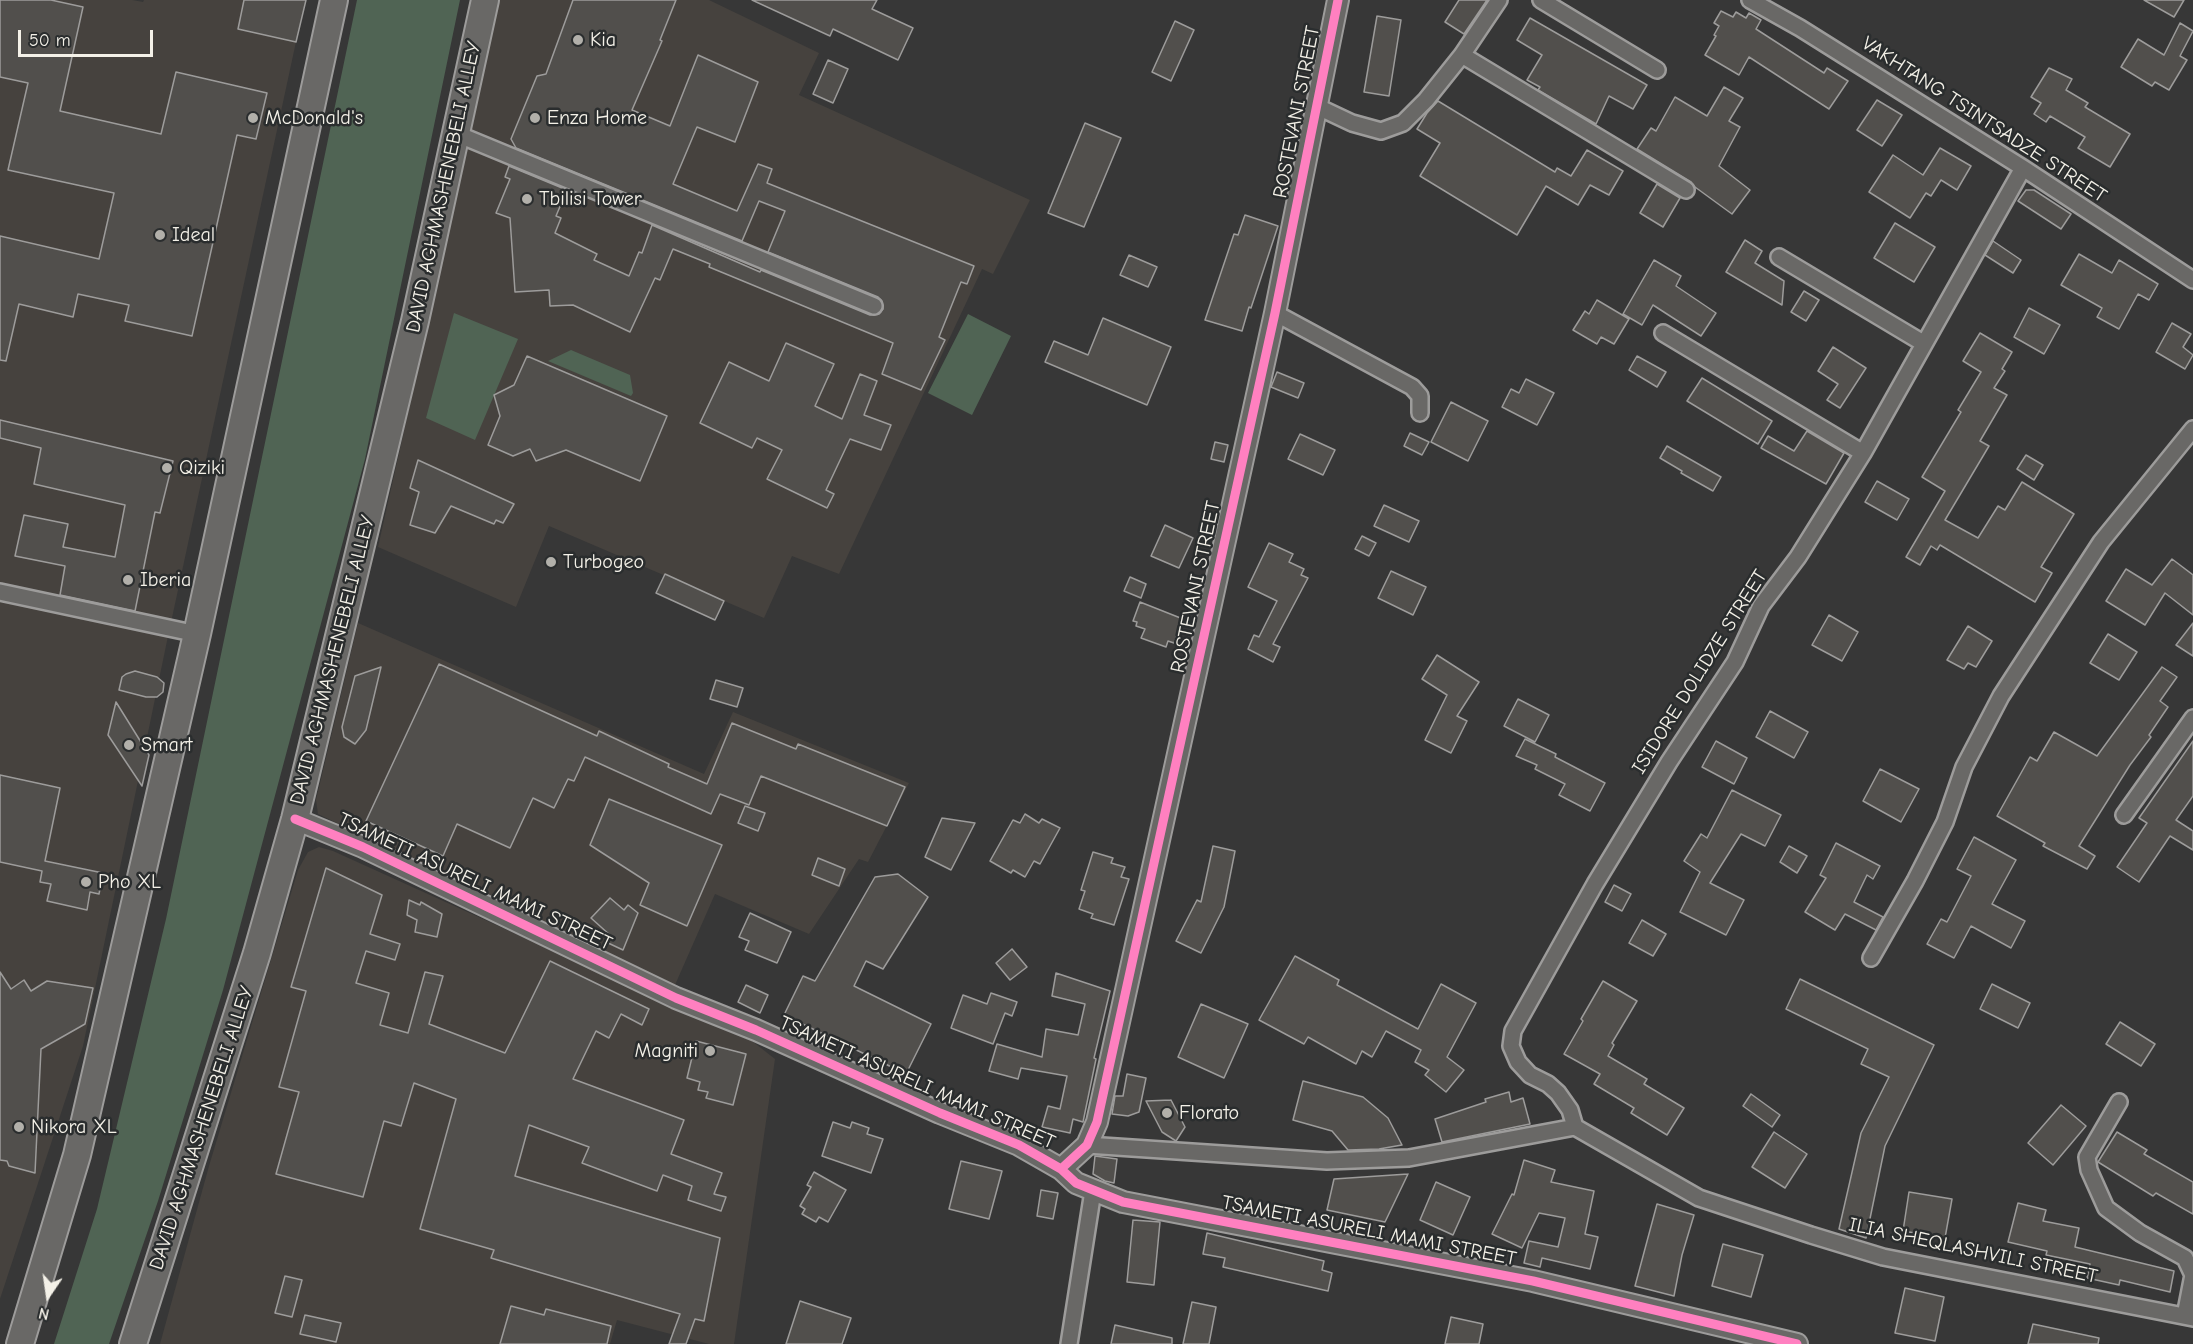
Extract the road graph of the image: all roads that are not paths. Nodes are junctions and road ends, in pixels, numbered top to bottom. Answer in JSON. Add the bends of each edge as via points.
{"nodes":[{"id":1,"x":334,"y":0,"type":"edge"},
{"id":2,"x":485,"y":0,"type":"edge"},
{"id":3,"x":1338,"y":0,"type":"edge"},
{"id":4,"x":1499,"y":0,"type":"edge"},
{"id":5,"x":1542,"y":0,"type":"edge"},
{"id":6,"x":1750,"y":0,"type":"edge"},
{"id":7,"x":1462,"y":55,"type":"junction"},
{"id":8,"x":1657,"y":70,"type":"dead end"},
{"id":9,"x":1316,"y":106,"type":"junction"},
{"id":10,"x":457,"y":134,"type":"junction"},
{"id":11,"x":2023,"y":168,"type":"junction"},
{"id":12,"x":1686,"y":189,"type":"dead end"},
{"id":13,"x":1779,"y":257,"type":"dead end"},
{"id":14,"x":2193,"y":280,"type":"edge"},
{"id":15,"x":874,"y":306,"type":"dead end"},
{"id":16,"x":1275,"y":313,"type":"junction"},
{"id":17,"x":1663,"y":333,"type":"dead end"},
{"id":18,"x":1923,"y":343,"type":"junction"},
{"id":19,"x":1420,"y":413,"type":"dead end"},
{"id":20,"x":2193,"y":429,"type":"edge"},
{"id":21,"x":1863,"y":453,"type":"junction"},
{"id":22,"x":0,"y":592,"type":"edge"},
{"id":23,"x":197,"y":633,"type":"junction"},
{"id":24,"x":2193,"y":718,"type":"edge"},
{"id":25,"x":2124,"y":815,"type":"dead end"},
{"id":26,"x":295,"y":819,"type":"junction"},
{"id":27,"x":1871,"y":958,"type":"dead end"},
{"id":28,"x":2120,"y":1102,"type":"dead end"},
{"id":29,"x":1575,"y":1127,"type":"junction"},
{"id":30,"x":1087,"y":1145,"type":"junction"},
{"id":31,"x":1061,"y":1169,"type":"junction"},
{"id":32,"x":1093,"y":1191,"type":"junction"},
{"id":33,"x":2193,"y":1275,"type":"edge"},
{"id":34,"x":2189,"y":1317,"type":"edge"},
{"id":35,"x":20,"y":1344,"type":"edge"},
{"id":36,"x":133,"y":1344,"type":"edge"},
{"id":37,"x":1069,"y":1344,"type":"edge"},
{"id":38,"x":1797,"y":1344,"type":"edge"}],
"edges":[{"from":1,"to":23,"type":"highway"},
{"from":2,"to":10,"type":"highway","name":"DAVID AGHMASHENEBELI ALLEY"},
{"from":3,"to":9,"type":"street","name":"ROSTEVANI STREET"},
{"from":4,"to":7,"type":"street"},
{"from":5,"to":8,"type":"street"},
{"from":6,"to":11,"type":"street","name":"VAKHTANG TSINTSADZE STREET"},
{"from":7,"to":9,"type":"street","via":[[1403,123],[1381,131]]},
{"from":7,"to":12,"type":"street"},
{"from":9,"to":16,"type":"street","name":"ROSTEVANI STREET"},
{"from":10,"to":15,"type":"street"},
{"from":10,"to":26,"type":"highway","name":"DAVID AGHMASHENEBELI ALLEY"},
{"from":11,"to":14,"type":"street","name":"VAKHTANG TSINTSADZE STREET"},
{"from":11,"to":18,"type":"street","name":"ISIDORE DOLIDZE STREET"},
{"from":13,"to":18,"type":"street"},
{"from":16,"to":19,"type":"street","via":[[1412,387],[1420,396]]},
{"from":16,"to":30,"type":"street","name":"ROSTEVANI STREET","via":[[1099,1110]]},
{"from":17,"to":21,"type":"street"},
{"from":18,"to":21,"type":"street","name":"ISIDORE DOLIDZE STREET"},
{"from":20,"to":27,"type":"street","via":[[2101,542],[2001,696],[1964,767],[1945,822]]},
{"from":21,"to":29,"type":"street","name":"ISIDORE DOLIDZE STREET","via":[[1798,557],[1761,606],[1735,662],[1595,884],[1513,1031],[1511,1046],[1518,1062],[1558,1093],[1570,1110]]},
{"from":22,"to":23,"type":"street"},
{"from":23,"to":35,"type":"highway","via":[[77,1155]]},
{"from":24,"to":25,"type":"street"},
{"from":26,"to":31,"type":"street","name":"TSAMETI ASURELI MAMI STREET","via":[[363,847],[676,998],[1019,1145]]},
{"from":26,"to":36,"type":"highway","name":"DAVID AGHMASHENEBELI ALLEY","via":[[257,953]]},
{"from":28,"to":33,"type":"street","via":[[2087,1157],[2088,1170],[2106,1208],[2185,1258]]},
{"from":29,"to":30,"type":"street","via":[[1409,1158],[1327,1161]]},
{"from":29,"to":34,"type":"street","name":"ILIA SHEQLASHVILI STREET","via":[[1699,1198],[1831,1241],[1883,1257]]},
{"from":30,"to":31,"type":"street","name":"ROSTEVANI STREET"},
{"from":31,"to":32,"type":"street","name":"TSAMETI ASURELI MAMI STREET","via":[[1076,1183]]},
{"from":32,"to":37,"type":"street"},
{"from":32,"to":38,"type":"street","name":"TSAMETI ASURELI MAMI STREET","via":[[1123,1202],[1533,1281]]},
{"from":33,"to":34,"type":"street"}]}
